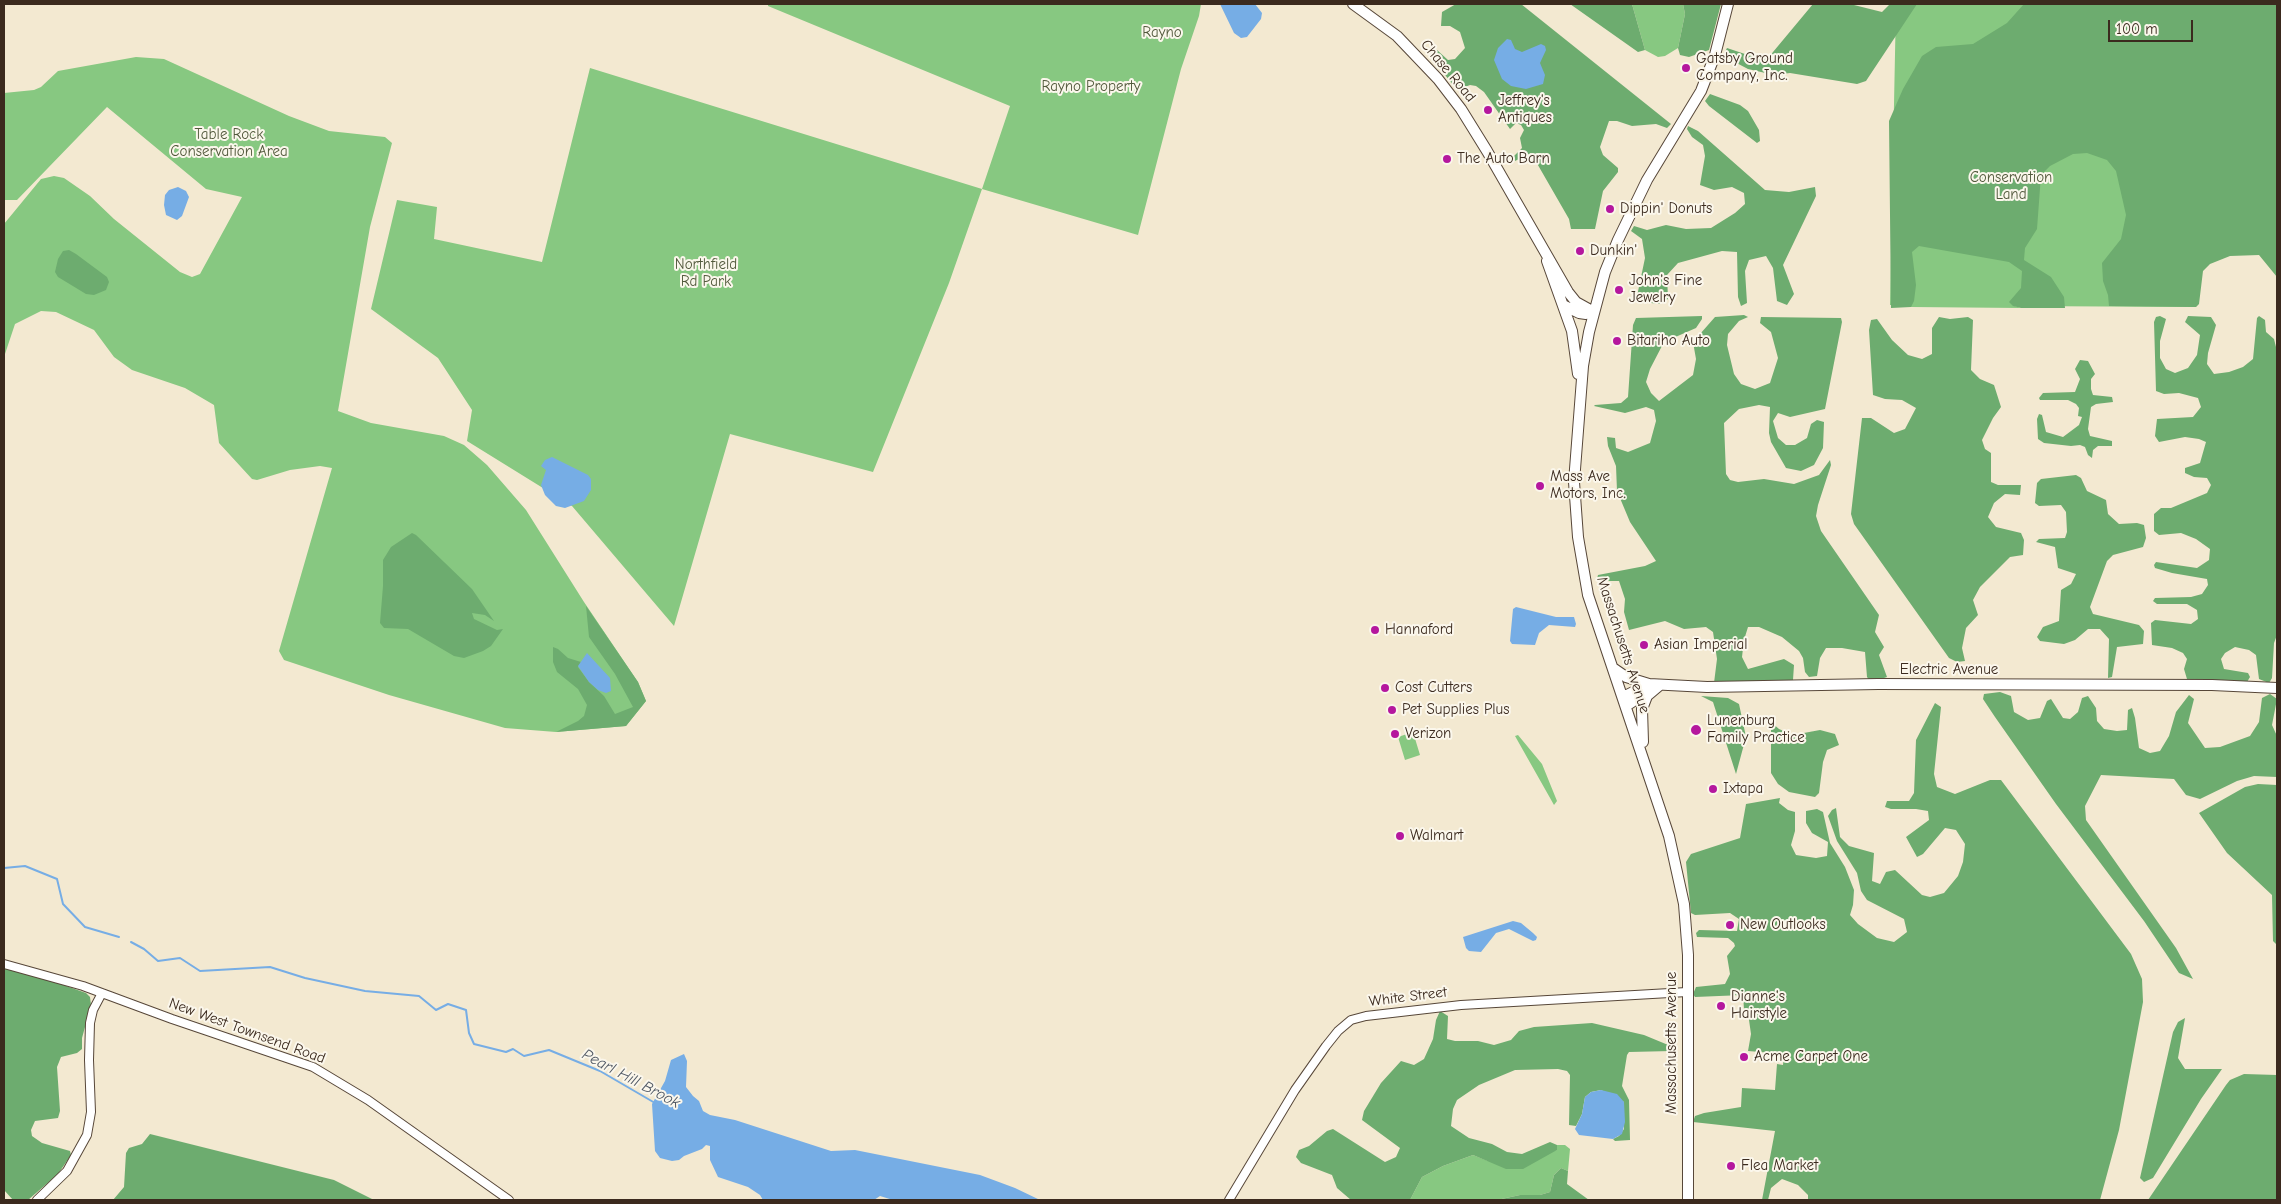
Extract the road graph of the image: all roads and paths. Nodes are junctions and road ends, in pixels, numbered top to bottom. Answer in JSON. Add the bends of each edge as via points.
{"nodes":[{"id":1,"x":1353,"y":4,"type":"edge"},
{"id":2,"x":1728,"y":4,"type":"edge"},
{"id":3,"x":1546,"y":253,"type":"junction"},
{"id":4,"x":1563,"y":305,"type":"junction"},
{"id":5,"x":1594,"y":312,"type":"junction"},
{"id":6,"x":1579,"y":396,"type":"junction"},
{"id":7,"x":1613,"y":668,"type":"junction"},
{"id":8,"x":1655,"y":684,"type":"junction"},
{"id":9,"x":2277,"y":688,"type":"edge"},
{"id":10,"x":1624,"y":702,"type":"junction"},
{"id":11,"x":1646,"y":762,"type":"junction"},
{"id":12,"x":4,"y":964,"type":"edge"},
{"id":13,"x":1687,"y":992,"type":"junction"},
{"id":14,"x":102,"y":993,"type":"junction"},
{"id":15,"x":37,"y":1200,"type":"edge"},
{"id":16,"x":509,"y":1200,"type":"edge"},
{"id":17,"x":1229,"y":1200,"type":"edge"},
{"id":18,"x":1688,"y":1200,"type":"edge"}],
"edges":[{"from":1,"to":3,"type":"main road","name":"Chase Road","via":[[1397,36],[1438,79],[1478,136]]},
{"from":2,"to":5,"type":"main road","name":"Massachusetts Avenue","via":[[1708,75],[1632,209],[1611,257]]},
{"from":3,"to":4,"type":"main road","name":"Chase Road"},
{"from":3,"to":5,"type":"main road","name":"Chase Road","via":[[1574,300]]},
{"from":4,"to":5,"type":"main road","via":[[1579,313]]},
{"from":4,"to":6,"type":"main road","name":"Chase Road","via":[[1573,339]]},
{"from":5,"to":6,"type":"main road","name":"Massachusetts Avenue"},
{"from":6,"to":7,"type":"main road","name":"Massachusetts Avenue","via":[[1574,482],[1578,537],[1588,595]]},
{"from":7,"to":8,"type":"main road","name":"Electric Avenue","via":[[1626,677]]},
{"from":7,"to":10,"type":"main road","name":"Massachusetts Avenue"},
{"from":8,"to":9,"type":"main road","name":"Electric Avenue","via":[[1724,688],[1878,684]]},
{"from":8,"to":10,"type":"main road"},
{"from":8,"to":11,"type":"main road","via":[[1642,708]]},
{"from":10,"to":11,"type":"main road","name":"Massachusetts Avenue"},
{"from":11,"to":13,"type":"main road","name":"Massachusetts Avenue","via":[[1670,836],[1684,904]]},
{"from":12,"to":14,"type":"street","name":"New West Townsend Road"},
{"from":13,"to":17,"type":"street","name":"White Street","via":[[1470,1004],[1351,1020],[1326,1046],[1296,1090]]},
{"from":13,"to":18,"type":"main road","name":"Massachusetts Avenue"},
{"from":14,"to":15,"type":"street","via":[[90,1023],[91,1119],[86,1135],[73,1164]]},
{"from":14,"to":16,"type":"street","name":"New West Townsend Road","via":[[313,1067],[368,1100]]}]}
